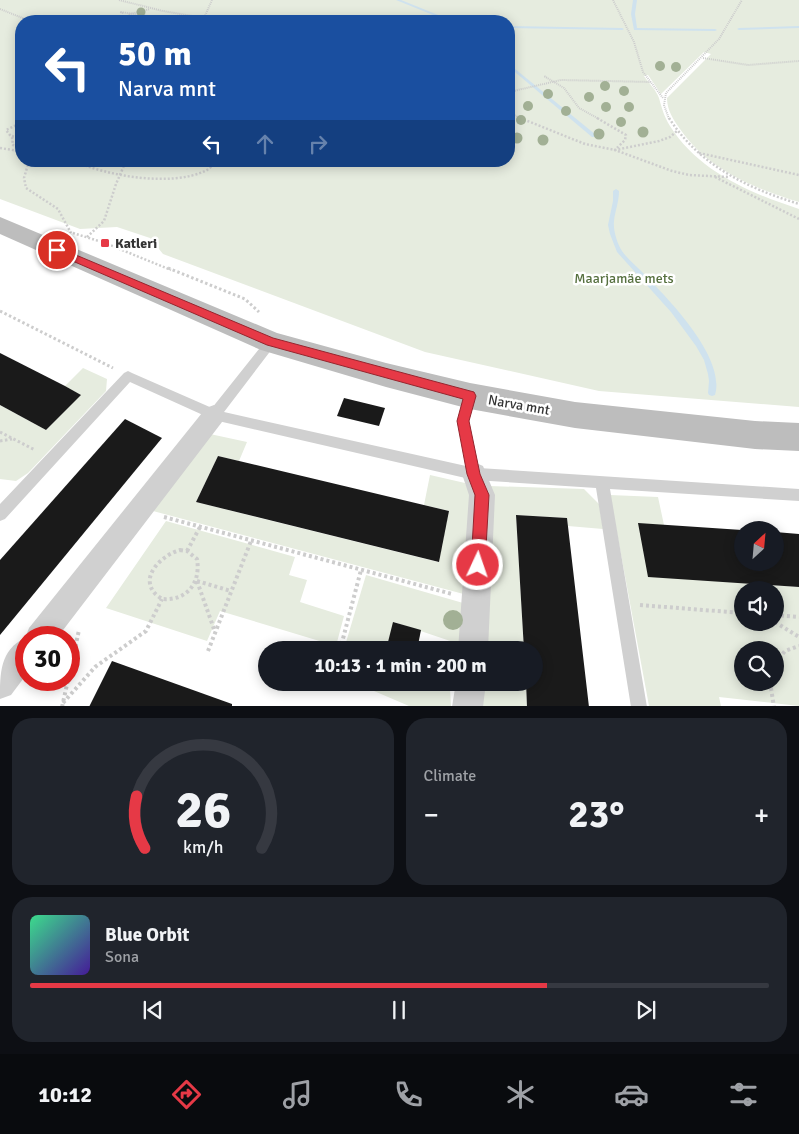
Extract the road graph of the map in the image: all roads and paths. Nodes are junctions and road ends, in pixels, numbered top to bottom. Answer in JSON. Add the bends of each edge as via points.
{"nodes":[{"id":1,"x":119,"y":0,"type":"edge"},
{"id":2,"x":212,"y":0,"type":"edge"},
{"id":3,"x":613,"y":0,"type":"edge"},
{"id":4,"x":742,"y":0,"type":"edge"},
{"id":5,"x":0,"y":8,"type":"edge"},
{"id":6,"x":153,"y":9,"type":"junction"},
{"id":7,"x":123,"y":12,"type":"dead end"},
{"id":8,"x":130,"y":14,"type":"junction"},
{"id":9,"x":16,"y":15,"type":"edge"},
{"id":10,"x":137,"y":15,"type":"edge"},
{"id":11,"x":187,"y":15,"type":"edge"},
{"id":12,"x":205,"y":15,"type":"edge"},
{"id":13,"x":702,"y":58,"type":"junction"},
{"id":14,"x":799,"y":61,"type":"edge"},
{"id":15,"x":547,"y":78,"type":"dead end"},
{"id":16,"x":553,"y":82,"type":"junction"},
{"id":17,"x":651,"y":82,"type":"junction"},
{"id":18,"x":515,"y":91,"type":"edge"},
{"id":19,"x":663,"y":98,"type":"junction"},
{"id":20,"x":515,"y":115,"type":"edge"},
{"id":21,"x":15,"y":126,"type":"edge"},
{"id":22,"x":677,"y":130,"type":"junction"},
{"id":23,"x":11,"y":136,"type":"junction"},
{"id":24,"x":15,"y":138,"type":"edge"},
{"id":25,"x":15,"y":147,"type":"edge"},
{"id":26,"x":0,"y":148,"type":"edge"},
{"id":27,"x":615,"y":150,"type":"junction"},
{"id":28,"x":15,"y":151,"type":"edge"},
{"id":29,"x":696,"y":152,"type":"junction"},
{"id":30,"x":27,"y":167,"type":"edge"},
{"id":31,"x":84,"y":167,"type":"edge"},
{"id":32,"x":124,"y":167,"type":"edge"},
{"id":33,"x":210,"y":167,"type":"edge"},
{"id":34,"x":121,"y":174,"type":"junction"},
{"id":35,"x":799,"y":175,"type":"edge"},
{"id":36,"x":713,"y":176,"type":"junction"},
{"id":37,"x":729,"y":177,"type":"junction"},
{"id":38,"x":799,"y":204,"type":"edge"},
{"id":39,"x":799,"y":219,"type":"edge"},
{"id":40,"x":0,"y":225,"type":"edge"},
{"id":41,"x":71,"y":233,"type":"dead end"},
{"id":42,"x":86,"y":237,"type":"dead end"},
{"id":43,"x":0,"y":311,"type":"edge"},
{"id":44,"x":271,"y":342,"type":"junction"},
{"id":45,"x":128,"y":376,"type":"junction"},
{"id":46,"x":470,"y":396,"type":"junction"},
{"id":47,"x":214,"y":416,"type":"junction"},
{"id":48,"x":0,"y":432,"type":"edge"},
{"id":49,"x":799,"y":437,"type":"edge"},
{"id":50,"x":12,"y":439,"type":"junction"},
{"id":51,"x":0,"y":441,"type":"edge"},
{"id":52,"x":52,"y":457,"type":"junction"},
{"id":53,"x":474,"y":474,"type":"junction"},
{"id":54,"x":602,"y":482,"type":"junction"},
{"id":55,"x":799,"y":494,"type":"edge"},
{"id":56,"x":139,"y":511,"type":"junction"},
{"id":57,"x":0,"y":514,"type":"edge"},
{"id":58,"x":200,"y":527,"type":"junction"},
{"id":59,"x":252,"y":541,"type":"junction"},
{"id":60,"x":187,"y":552,"type":"junction"},
{"id":61,"x":361,"y":570,"type":"junction"},
{"id":62,"x":197,"y":580,"type":"junction"},
{"id":63,"x":232,"y":591,"type":"junction"},
{"id":64,"x":162,"y":599,"type":"junction"},
{"id":65,"x":476,"y":601,"type":"junction"},
{"id":66,"x":622,"y":603,"type":"junction"},
{"id":67,"x":734,"y":611,"type":"edge"},
{"id":68,"x":784,"y":616,"type":"edge"},
{"id":69,"x":799,"y":617,"type":"edge"},
{"id":70,"x":81,"y":620,"type":"dead end"},
{"id":71,"x":48,"y":626,"type":"edge"},
{"id":72,"x":80,"y":626,"type":"edge"},
{"id":73,"x":784,"y":628,"type":"edge"},
{"id":74,"x":216,"y":632,"type":"junction"},
{"id":75,"x":799,"y":637,"type":"edge"},
{"id":76,"x":342,"y":641,"type":"edge"},
{"id":77,"x":474,"y":641,"type":"edge"},
{"id":78,"x":799,"y":646,"type":"edge"},
{"id":79,"x":208,"y":651,"type":"dead end"},
{"id":80,"x":784,"y":652,"type":"edge"},
{"id":81,"x":15,"y":666,"type":"edge"},
{"id":82,"x":0,"y":684,"type":"edge"},
{"id":83,"x":65,"y":691,"type":"edge"},
{"id":84,"x":470,"y":691,"type":"edge"},
{"id":85,"x":772,"y":691,"type":"edge"},
{"id":86,"x":62,"y":705,"type":"edge"},
{"id":87,"x":467,"y":706,"type":"edge"},
{"id":88,"x":639,"y":706,"type":"edge"},
{"id":89,"x":774,"y":706,"type":"edge"}],
"edges":[{"from":1,"to":6,"type":"path"},
{"from":2,"to":12,"type":"path"},
{"from":3,"to":17,"type":"path"},
{"from":4,"to":13,"type":"path","via":[[724,32]]},
{"from":5,"to":9,"type":"path"},
{"from":6,"to":8,"type":"path"},
{"from":6,"to":11,"type":"path"},
{"from":7,"to":8,"type":"path"},
{"from":8,"to":10,"type":"path"},
{"from":13,"to":14,"type":"path","via":[[748,64]]},
{"from":13,"to":19,"type":"path"},
{"from":15,"to":16,"type":"path"},
{"from":16,"to":17,"type":"path"},
{"from":16,"to":18,"type":"path"},
{"from":16,"to":27,"type":"path","via":[[565,89],[579,108],[626,135]]},
{"from":17,"to":19,"type":"path"},
{"from":19,"to":22,"type":"path","via":[[668,116]]},
{"from":20,"to":27,"type":"path","via":[[585,144]]},
{"from":21,"to":23,"type":"path","via":[[6,130]]},
{"from":22,"to":27,"type":"path","via":[[659,141]]},
{"from":22,"to":29,"type":"path"},
{"from":23,"to":24,"type":"path"},
{"from":23,"to":25,"type":"path"},
{"from":26,"to":28,"type":"path"},
{"from":27,"to":36,"type":"path","via":[[672,171]]},
{"from":29,"to":35,"type":"path"},
{"from":29,"to":37,"type":"path"},
{"from":30,"to":41,"type":"path","via":[[24,182],[27,190],[55,206]]},
{"from":31,"to":34,"type":"path"},
{"from":32,"to":34,"type":"path"},
{"from":33,"to":34,"type":"path","via":[[184,177],[146,178]]},
{"from":34,"to":42,"type":"path","via":[[104,223]]},
{"from":36,"to":37,"type":"path"},
{"from":36,"to":39,"type":"path"},
{"from":37,"to":38,"type":"path"},
{"from":40,"to":44,"type":"main road","name":"Narva mnt"},
{"from":43,"to":45,"type":"path"},
{"from":44,"to":46,"type":"main road","name":"Narva mnt"},
{"from":44,"to":47,"type":"lane"},
{"from":45,"to":47,"type":"lane"},
{"from":45,"to":52,"type":"lane"},
{"from":46,"to":49,"type":"main road","name":"Narva mnt","via":[[575,415]]},
{"from":46,"to":53,"type":"lane","via":[[463,421]]},
{"from":47,"to":53,"type":"lane"},
{"from":47,"to":56,"type":"street"},
{"from":48,"to":50,"type":"path"},
{"from":50,"to":51,"type":"path"},
{"from":50,"to":52,"type":"path"},
{"from":52,"to":57,"type":"lane"},
{"from":53,"to":54,"type":"lane"},
{"from":53,"to":65,"type":"street","via":[[482,495]]},
{"from":54,"to":55,"type":"lane"},
{"from":54,"to":66,"type":"lane"},
{"from":56,"to":58,"type":"path"},
{"from":56,"to":71,"type":"street"},
{"from":58,"to":59,"type":"path"},
{"from":58,"to":60,"type":"path"},
{"from":59,"to":61,"type":"path"},
{"from":59,"to":63,"type":"path"},
{"from":60,"to":62,"type":"path","via":[[197,559]]},
{"from":60,"to":64,"type":"path","via":[[180,550],[165,555],[154,567],[150,583],[156,596]]},
{"from":61,"to":65,"type":"path"},
{"from":61,"to":76,"type":"path"},
{"from":62,"to":63,"type":"path"},
{"from":62,"to":64,"type":"path","via":[[182,597]]},
{"from":62,"to":74,"type":"path"},
{"from":63,"to":74,"type":"path"},
{"from":64,"to":86,"type":"path","via":[[146,631],[95,667]]},
{"from":65,"to":77,"type":"street"},
{"from":66,"to":67,"type":"path"},
{"from":66,"to":88,"type":"lane"},
{"from":68,"to":69,"type":"path"},
{"from":70,"to":72,"type":"path"},
{"from":73,"to":75,"type":"path"},
{"from":74,"to":79,"type":"path"},
{"from":78,"to":80,"type":"path"},
{"from":81,"to":82,"type":"street"},
{"from":83,"to":86,"type":"path"},
{"from":84,"to":87,"type":"street"},
{"from":85,"to":89,"type":"path"}]}
